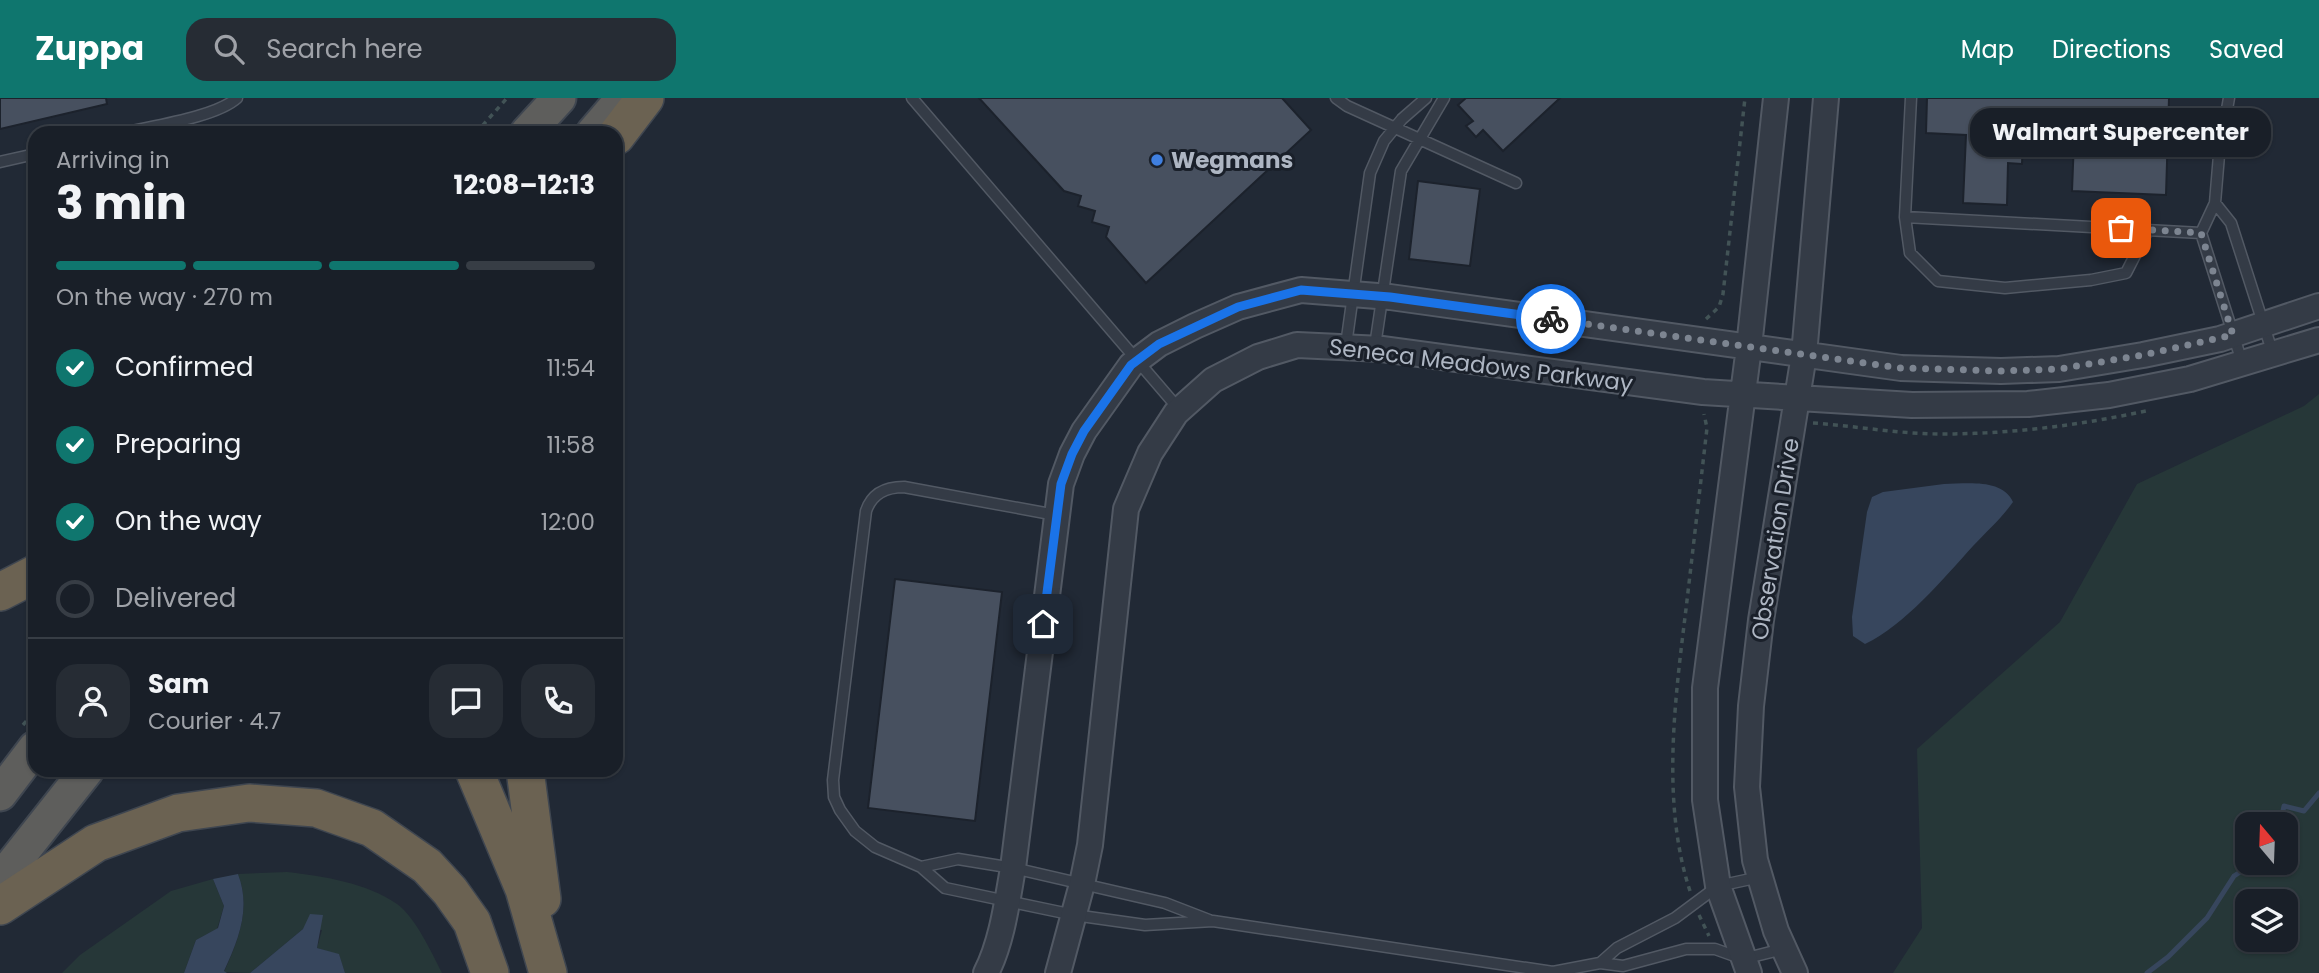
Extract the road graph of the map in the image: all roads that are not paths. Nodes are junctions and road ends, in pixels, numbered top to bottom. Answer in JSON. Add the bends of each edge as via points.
{"nodes":[{"id":1,"x":237,"y":98,"type":"edge"},
{"id":2,"x":559,"y":98,"type":"edge"},
{"id":3,"x":624,"y":98,"type":"edge"},
{"id":4,"x":646,"y":98,"type":"edge"},
{"id":5,"x":912,"y":98,"type":"edge"},
{"id":6,"x":1336,"y":98,"type":"edge"},
{"id":7,"x":1426,"y":98,"type":"edge"},
{"id":8,"x":1444,"y":98,"type":"edge"},
{"id":9,"x":1776,"y":98,"type":"edge"},
{"id":10,"x":1826,"y":98,"type":"edge"},
{"id":11,"x":1911,"y":98,"type":"edge"},
{"id":12,"x":2229,"y":98,"type":"edge"},
{"id":13,"x":151,"y":126,"type":"edge"},
{"id":14,"x":533,"y":126,"type":"edge"},
{"id":15,"x":599,"y":126,"type":"edge"},
{"id":16,"x":623,"y":126,"type":"edge"},
{"id":17,"x":1395,"y":128,"type":"junction"},
{"id":18,"x":1419,"y":138,"type":"junction"},
{"id":19,"x":28,"y":156,"type":"edge"},
{"id":20,"x":0,"y":162,"type":"edge"},
{"id":21,"x":1516,"y":183,"type":"dead end"},
{"id":22,"x":2216,"y":203,"type":"junction"},
{"id":23,"x":1905,"y":217,"type":"junction"},
{"id":24,"x":2148,"y":230,"type":"junction"},
{"id":25,"x":2201,"y":233,"type":"junction"},
{"id":26,"x":1354,"y":294,"type":"junction"},
{"id":27,"x":1382,"y":296,"type":"junction"},
{"id":28,"x":2319,"y":306,"type":"edge"},
{"id":29,"x":2264,"y":325,"type":"junction"},
{"id":30,"x":2233,"y":335,"type":"junction"},
{"id":31,"x":2319,"y":340,"type":"edge"},
{"id":32,"x":1346,"y":347,"type":"junction"},
{"id":33,"x":1375,"y":348,"type":"junction"},
{"id":34,"x":1749,"y":348,"type":"junction"},
{"id":35,"x":2273,"y":354,"type":"junction"},
{"id":36,"x":1804,"y":355,"type":"junction"},
{"id":37,"x":1137,"y":360,"type":"junction"},
{"id":38,"x":2243,"y":364,"type":"junction"},
{"id":39,"x":1743,"y":395,"type":"junction"},
{"id":40,"x":1797,"y":399,"type":"junction"},
{"id":41,"x":1180,"y":410,"type":"junction"},
{"id":42,"x":1057,"y":515,"type":"junction"},
{"id":43,"x":28,"y":578,"type":"edge"},
{"id":44,"x":0,"y":592,"type":"edge"},
{"id":45,"x":28,"y":757,"type":"edge"},
{"id":46,"x":81,"y":777,"type":"edge"},
{"id":47,"x":477,"y":777,"type":"edge"},
{"id":48,"x":526,"y":777,"type":"edge"},
{"id":49,"x":0,"y":794,"type":"edge"},
{"id":50,"x":921,"y":866,"type":"junction"},
{"id":51,"x":1013,"y":867,"type":"junction"},
{"id":52,"x":1760,"y":877,"type":"junction"},
{"id":53,"x":0,"y":880,"type":"edge"},
{"id":54,"x":1083,"y":884,"type":"junction"},
{"id":55,"x":1718,"y":886,"type":"junction"},
{"id":56,"x":1007,"y":901,"type":"junction"},
{"id":57,"x":0,"y":906,"type":"edge"},
{"id":58,"x":1074,"y":915,"type":"junction"},
{"id":59,"x":1213,"y":921,"type":"junction"},
{"id":60,"x":1784,"y":949,"type":"junction"},
{"id":61,"x":1600,"y":963,"type":"junction"},
{"id":62,"x":1746,"y":966,"type":"edge"},
{"id":63,"x":1585,"y":970,"type":"edge"},
{"id":64,"x":490,"y":973,"type":"edge"},
{"id":65,"x":550,"y":973,"type":"edge"},
{"id":66,"x":986,"y":973,"type":"edge"},
{"id":67,"x":1058,"y":973,"type":"edge"},
{"id":68,"x":1795,"y":973,"type":"edge"}],
"edges":[{"from":1,"to":13,"type":"lane","via":[[229,105]]},
{"from":2,"to":14,"type":"highway"},
{"from":3,"to":15,"type":"highway"},
{"from":4,"to":16,"type":"highway"},
{"from":5,"to":37,"type":"lane"},
{"from":6,"to":17,"type":"lane"},
{"from":7,"to":17,"type":"lane"},
{"from":8,"to":18,"type":"lane"},
{"from":9,"to":34,"type":"street","name":"Observation Drive"},
{"from":10,"to":36,"type":"street","name":"Observation Drive"},
{"from":11,"to":23,"type":"lane"},
{"from":12,"to":22,"type":"lane"},
{"from":17,"to":18,"type":"lane"},
{"from":17,"to":26,"type":"lane","via":[[1370,173]]},
{"from":18,"to":21,"type":"lane"},
{"from":18,"to":27,"type":"lane","via":[[1399,177]]},
{"from":19,"to":20,"type":"lane"},
{"from":22,"to":25,"type":"lane"},
{"from":22,"to":29,"type":"lane","via":[[2231,223]]},
{"from":23,"to":24,"type":"lane"},
{"from":23,"to":24,"type":"lane","via":[[1910,253],[1938,281],[2005,288],[2126,273]]},
{"from":24,"to":25,"type":"lane"},
{"from":25,"to":30,"type":"lane"},
{"from":26,"to":27,"type":"street"},
{"from":26,"to":32,"type":"lane"},
{"from":26,"to":37,"type":"street","via":[[1301,290],[1238,307],[1171,338]]},
{"from":27,"to":33,"type":"lane"},
{"from":27,"to":34,"type":"street"},
{"from":28,"to":29,"type":"street"},
{"from":29,"to":30,"type":"street"},
{"from":29,"to":35,"type":"lane"},
{"from":30,"to":36,"type":"street","via":[[2059,369],[1901,368]]},
{"from":30,"to":38,"type":"lane"},
{"from":31,"to":35,"type":"street","name":"Seneca Meadows Parkway"},
{"from":32,"to":33,"type":"street","name":"Seneca Meadows Parkway"},
{"from":32,"to":41,"type":"street","name":"Seneca Meadows Parkway","via":[[1297,345],[1258,357],[1213,380]]},
{"from":33,"to":39,"type":"street","name":"Seneca Meadows Parkway"},
{"from":34,"to":36,"type":"street"},
{"from":34,"to":39,"type":"street","name":"Observation Drive"},
{"from":35,"to":38,"type":"street","name":"Seneca Meadows Parkway"},
{"from":36,"to":40,"type":"street","name":"Observation Drive"},
{"from":37,"to":41,"type":"lane"},
{"from":37,"to":42,"type":"street","via":[[1072,454],[1061,484]]},
{"from":38,"to":40,"type":"street","name":"Seneca Meadows Parkway","via":[[2109,395],[2028,404],[1912,405]]},
{"from":39,"to":40,"type":"street","name":"Seneca Meadows Parkway"},
{"from":39,"to":55,"type":"street","name":"Observation Drive","via":[[1705,688],[1705,800]]},
{"from":40,"to":52,"type":"street","name":"Observation Drive","via":[[1751,706],[1747,787]]},
{"from":41,"to":54,"type":"street","name":"Seneca Meadows Parkway","via":[[1150,453],[1126,509]]},
{"from":42,"to":50,"type":"lane","via":[[904,486],[891,487],[869,502],[834,758],[834,797],[848,821],[875,847]]},
{"from":42,"to":51,"type":"street"},
{"from":43,"to":44,"type":"highway"},
{"from":45,"to":49,"type":"highway"},
{"from":46,"to":53,"type":"highway"},
{"from":47,"to":65,"type":"highway","via":[[524,889]]},
{"from":48,"to":65,"type":"highway"},
{"from":50,"to":51,"type":"lane","via":[[958,859]]},
{"from":50,"to":56,"type":"lane","via":[[945,888]]},
{"from":51,"to":54,"type":"lane"},
{"from":51,"to":56,"type":"street"},
{"from":52,"to":55,"type":"lane"},
{"from":52,"to":60,"type":"street","name":"Observation Drive"},
{"from":54,"to":58,"type":"street","name":"Seneca Meadows Parkway"},
{"from":54,"to":59,"type":"lane","via":[[1165,903]]},
{"from":55,"to":61,"type":"lane"},
{"from":55,"to":62,"type":"street","name":"Observation Drive"},
{"from":56,"to":58,"type":"lane"},
{"from":56,"to":66,"type":"street"},
{"from":57,"to":64,"type":"highway","via":[[96,844],[178,813],[249,803],[316,808],[372,828],[427,866],[472,922]]},
{"from":58,"to":59,"type":"lane","via":[[1145,925]]},
{"from":58,"to":67,"type":"street","name":"Seneca Meadows Parkway"},
{"from":59,"to":63,"type":"lane","via":[[1553,972]]},
{"from":60,"to":62,"type":"lane"},
{"from":60,"to":68,"type":"street","name":"Observation Drive"},
{"from":61,"to":62,"type":"lane","via":[[1622,966],[1686,949],[1715,949]]},
{"from":61,"to":63,"type":"lane"}]}
